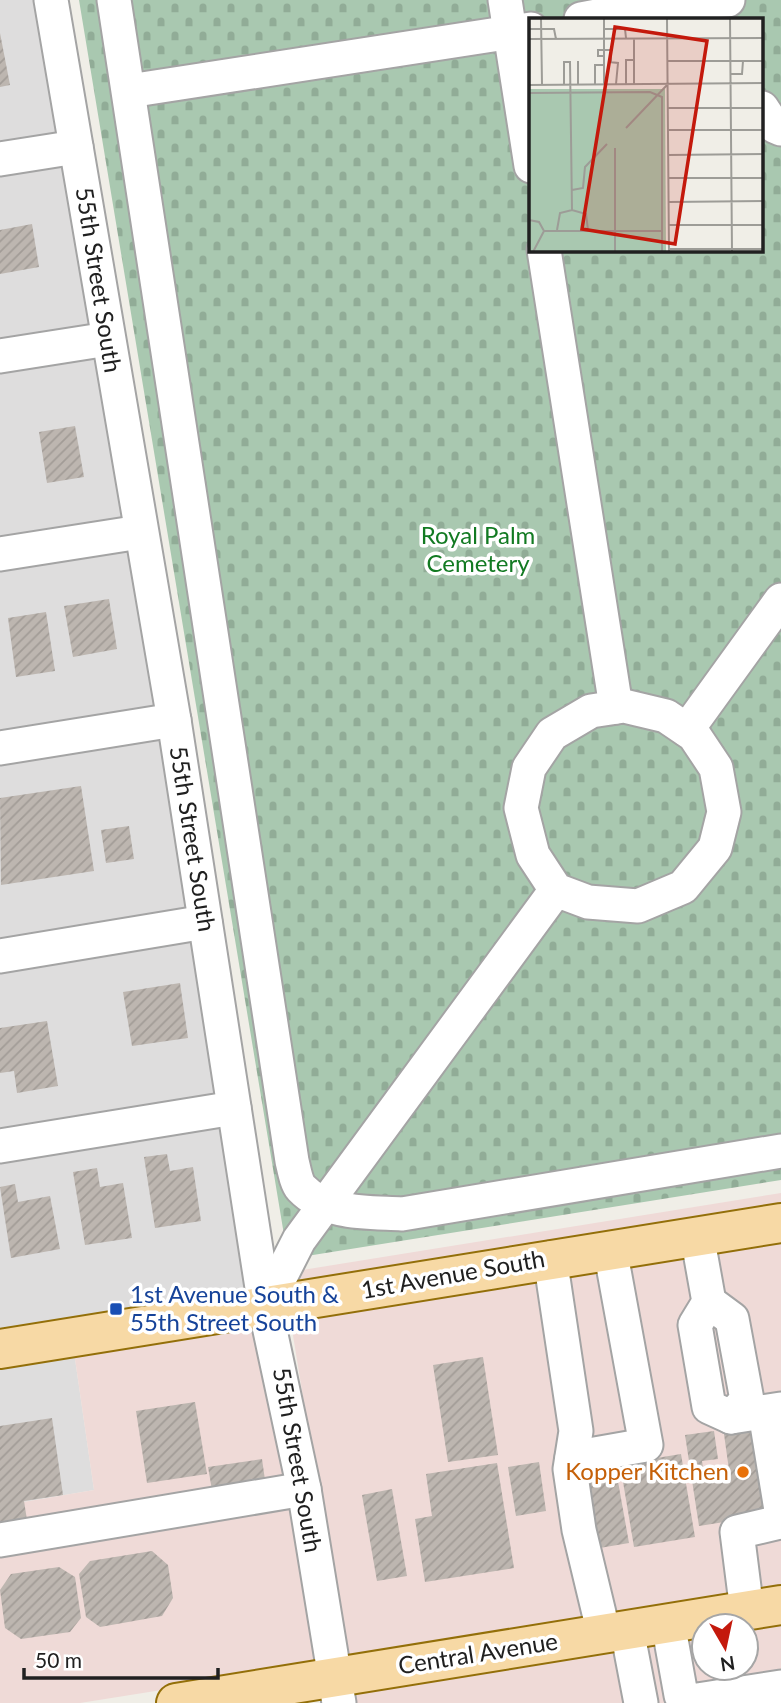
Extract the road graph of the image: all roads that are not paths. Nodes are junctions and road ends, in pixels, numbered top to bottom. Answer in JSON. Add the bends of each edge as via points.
{"nodes":[{"id":1,"x":51,"y":0,"type":"edge"},
{"id":2,"x":114,"y":0,"type":"edge"},
{"id":3,"x":505,"y":0,"type":"edge"},
{"id":4,"x":728,"y":0,"type":"edge"},
{"id":5,"x":737,"y":0,"type":"edge"},
{"id":6,"x":587,"y":18,"type":"edge"},
{"id":7,"x":741,"y":18,"type":"edge"},
{"id":8,"x":520,"y":31,"type":"edge"},
{"id":9,"x":129,"y":91,"type":"junction"},
{"id":10,"x":764,"y":111,"type":"edge"},
{"id":11,"x":781,"y":129,"type":"edge"},
{"id":12,"x":529,"y":141,"type":"edge"},
{"id":13,"x":76,"y":147,"type":"junction"},
{"id":14,"x":0,"y":159,"type":"edge"},
{"id":15,"x":544,"y":252,"type":"edge"},
{"id":16,"x":108,"y":339,"type":"junction"},
{"id":17,"x":0,"y":356,"type":"edge"},
{"id":18,"x":139,"y":532,"type":"junction"},
{"id":19,"x":0,"y":555,"type":"edge"},
{"id":20,"x":781,"y":600,"type":"edge"},
{"id":21,"x":615,"y":707,"type":"junction"},
{"id":22,"x":174,"y":720,"type":"junction"},
{"id":23,"x":687,"y":730,"type":"junction"},
{"id":24,"x":0,"y":748,"type":"edge"},
{"id":25,"x":556,"y":890,"type":"junction"},
{"id":26,"x":205,"y":922,"type":"junction"},
{"id":27,"x":0,"y":956,"type":"edge"},
{"id":28,"x":234,"y":1108,"type":"junction"},
{"id":29,"x":0,"y":1146,"type":"edge"},
{"id":30,"x":781,"y":1151,"type":"edge"},
{"id":31,"x":324,"y":1205,"type":"junction"},
{"id":32,"x":781,"y":1223,"type":"edge"},
{"id":33,"x":697,"y":1236,"type":"junction"},
{"id":34,"x":610,"y":1249,"type":"junction"},
{"id":35,"x":550,"y":1258,"type":"junction"},
{"id":36,"x":265,"y":1307,"type":"junction"},
{"id":37,"x":0,"y":1349,"type":"edge"},
{"id":38,"x":773,"y":1411,"type":"edge"},
{"id":39,"x":571,"y":1463,"type":"junction"},
{"id":40,"x":304,"y":1489,"type":"junction"},
{"id":41,"x":781,"y":1510,"type":"edge"},
{"id":42,"x":0,"y":1540,"type":"edge"},
{"id":43,"x":764,"y":1608,"type":"edge"},
{"id":44,"x":668,"y":1623,"type":"junction"},
{"id":45,"x":615,"y":1632,"type":"junction"},
{"id":46,"x":781,"y":1686,"type":"edge"},
{"id":47,"x":337,"y":1690,"type":"edge"},
{"id":48,"x":176,"y":1703,"type":"edge"},
{"id":49,"x":641,"y":1703,"type":"edge"}],
"edges":[{"from":1,"to":13,"type":"street","name":"55th Street South"},
{"from":2,"to":9,"type":"street"},
{"from":3,"to":8,"type":"street"},
{"from":4,"to":6,"type":"street","via":[[665,3]]},
{"from":5,"to":7,"type":"street"},
{"from":8,"to":9,"type":"street"},
{"from":8,"to":12,"type":"street"},
{"from":9,"to":31,"type":"street","via":[[292,1161],[299,1186]]},
{"from":10,"to":11,"type":"street"},
{"from":13,"to":14,"type":"street"},
{"from":13,"to":16,"type":"street","name":"55th Street South"},
{"from":15,"to":21,"type":"street"},
{"from":16,"to":17,"type":"street"},
{"from":16,"to":18,"type":"street","name":"55th Street South"},
{"from":18,"to":19,"type":"street"},
{"from":18,"to":22,"type":"street","name":"55th Street South"},
{"from":20,"to":23,"type":"street"},
{"from":21,"to":23,"type":"street","via":[[666,716]]},
{"from":21,"to":25,"type":"street","via":[[591,711],[552,734],[529,768],[521,808],[533,855]]},
{"from":22,"to":24,"type":"street"},
{"from":22,"to":26,"type":"street","name":"55th Street South"},
{"from":23,"to":25,"type":"street","via":[[716,768],[724,812],[715,848],[707,858],[683,887],[638,906],[588,902]]},
{"from":25,"to":31,"type":"street"},
{"from":26,"to":27,"type":"street"},
{"from":26,"to":28,"type":"street","name":"55th Street South"},
{"from":28,"to":29,"type":"street"},
{"from":28,"to":36,"type":"street","name":"55th Street South"},
{"from":30,"to":31,"type":"street","via":[[402,1214]]},
{"from":31,"to":36,"type":"street","via":[[299,1240]]},
{"from":32,"to":33,"type":"main road","name":"1st Avenue South"},
{"from":33,"to":34,"type":"main road","name":"1st Avenue South"},
{"from":33,"to":38,"type":"street","via":[[709,1302],[695,1325],[709,1407],[731,1417]]},
{"from":34,"to":35,"type":"main road","name":"1st Avenue South"},
{"from":34,"to":39,"type":"street","via":[[646,1445]]},
{"from":35,"to":36,"type":"main road","name":"1st Avenue South"},
{"from":35,"to":39,"type":"street","via":[[576,1431]]},
{"from":36,"to":37,"type":"main road","name":"1st Avenue South"},
{"from":36,"to":40,"type":"street","name":"55th Street South"},
{"from":38,"to":41,"type":"street"},
{"from":39,"to":45,"type":"street","via":[[579,1530]]},
{"from":40,"to":42,"type":"street"},
{"from":40,"to":47,"type":"street","name":"55th Street South"},
{"from":41,"to":43,"type":"street","via":[[776,1523],[737,1532]]},
{"from":43,"to":44,"type":"main road","name":"Central Avenue"},
{"from":44,"to":45,"type":"main road","name":"Central Avenue"},
{"from":44,"to":46,"type":"street","via":[[681,1695],[691,1702]]},
{"from":45,"to":47,"type":"main road","name":"Central Avenue"},
{"from":45,"to":49,"type":"street"},
{"from":47,"to":48,"type":"main road","name":"Central Avenue"}]}
